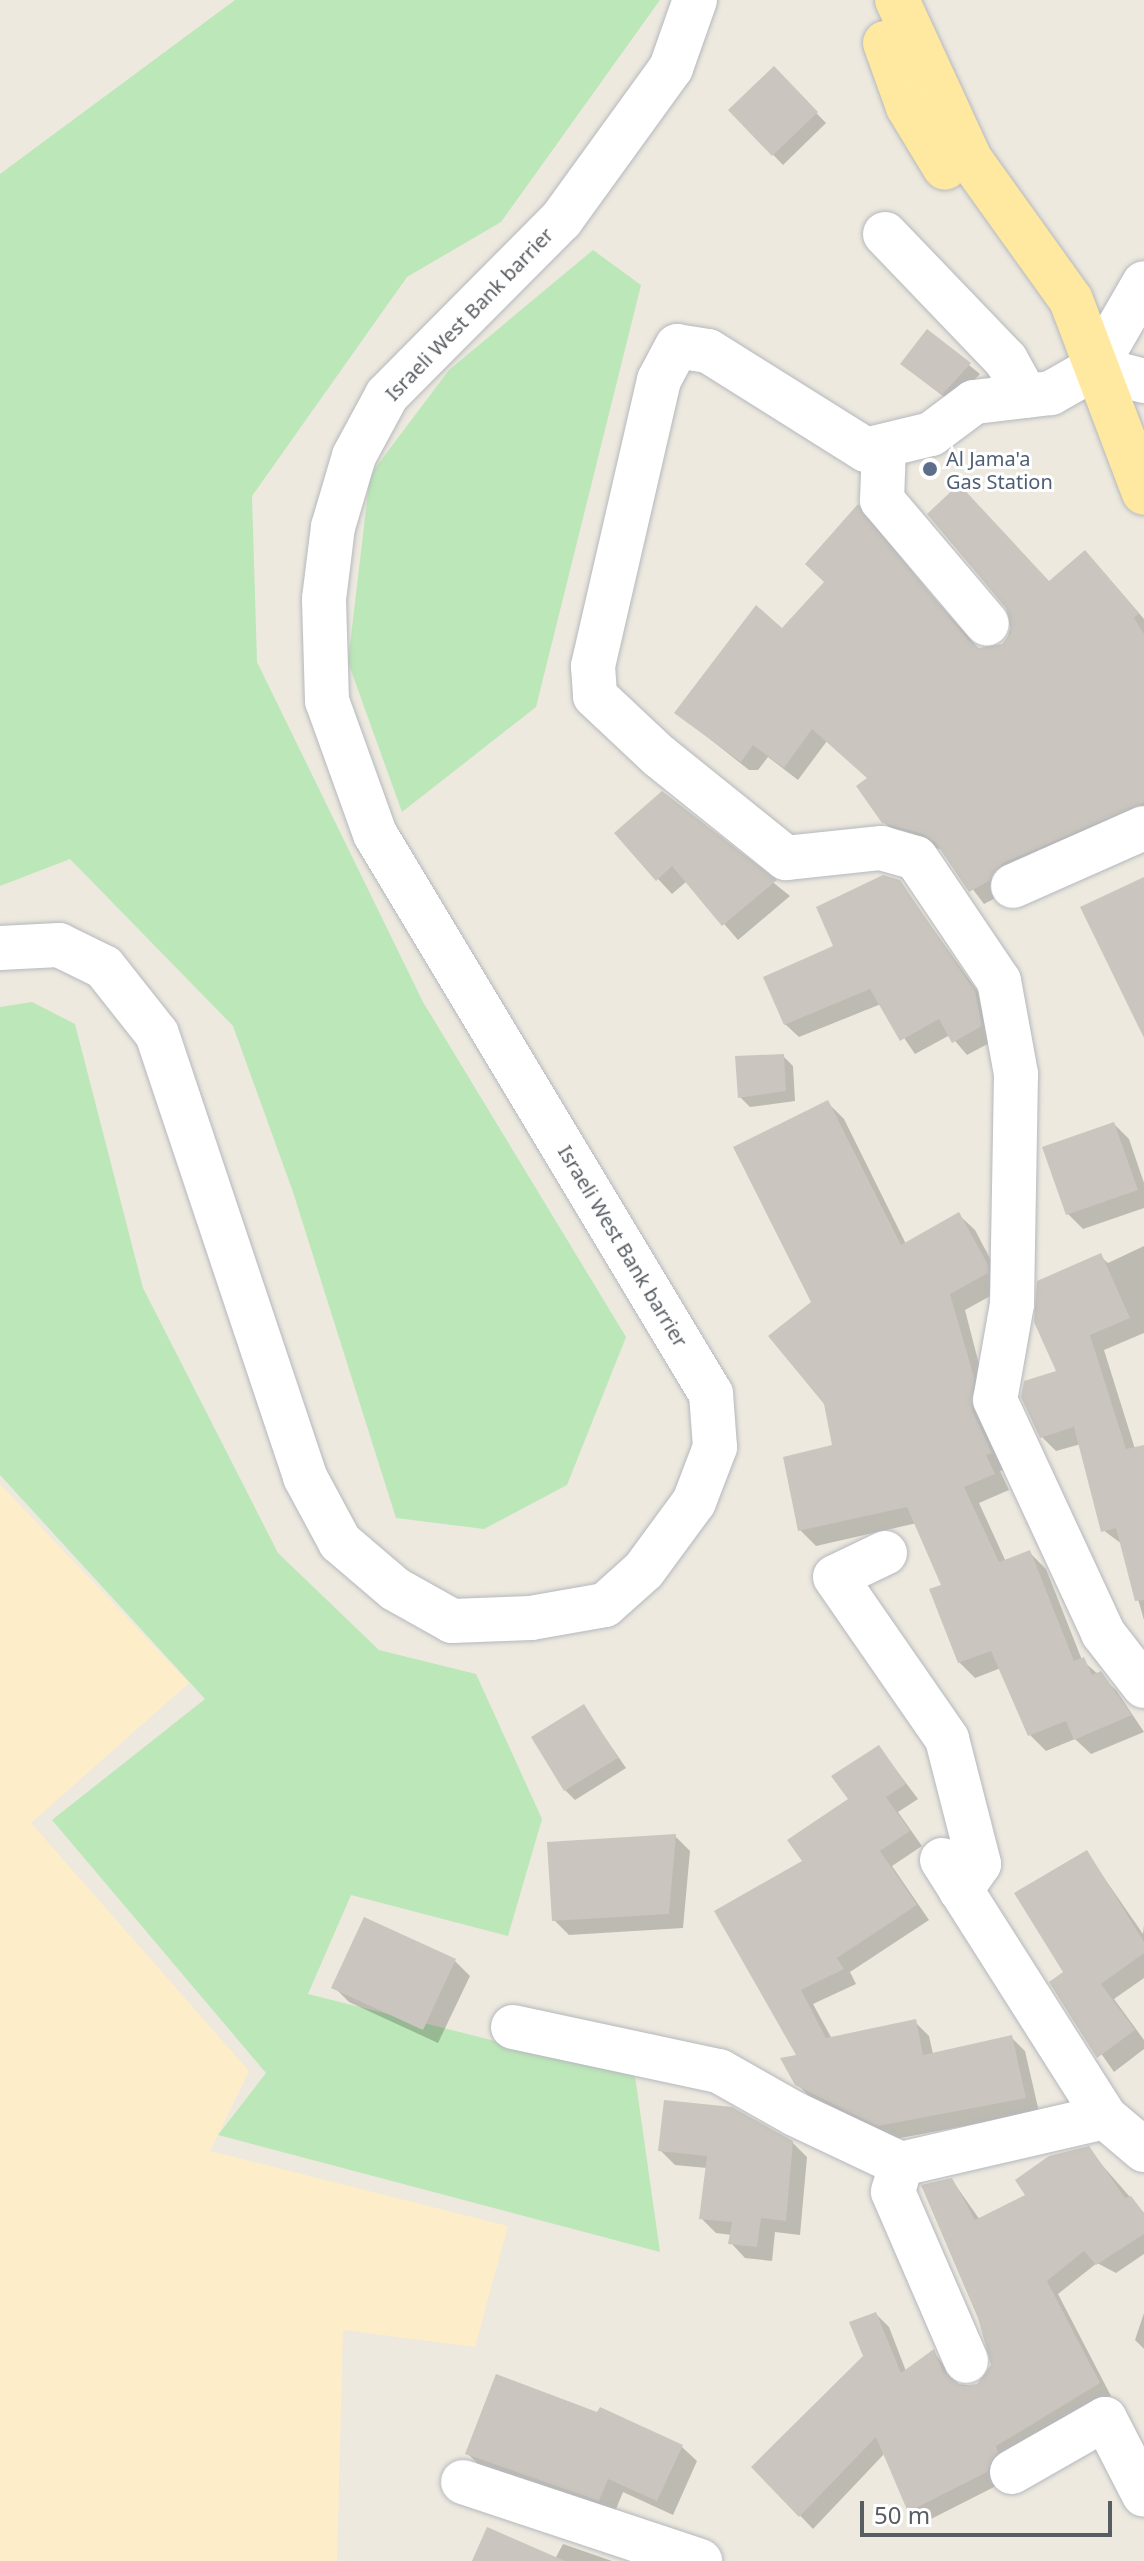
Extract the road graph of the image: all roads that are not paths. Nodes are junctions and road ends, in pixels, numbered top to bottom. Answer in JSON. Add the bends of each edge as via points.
{"nodes":[{"id":1,"x":695,"y":0,"type":"edge"},
{"id":2,"x":870,"y":0,"type":"edge"},
{"id":3,"x":897,"y":0,"type":"edge"},
{"id":4,"x":885,"y":234,"type":"dead end"},
{"id":5,"x":1144,"y":283,"type":"edge"},
{"id":6,"x":1095,"y":368,"type":"junction"},
{"id":7,"x":1144,"y":381,"type":"edge"},
{"id":8,"x":1026,"y":396,"type":"junction"},
{"id":9,"x":884,"y":446,"type":"junction"},
{"id":10,"x":1144,"y":493,"type":"edge"},
{"id":11,"x":987,"y":624,"type":"dead end"},
{"id":12,"x":1144,"y":828,"type":"edge"},
{"id":13,"x":1013,"y":886,"type":"dead end"},
{"id":14,"x":0,"y":948,"type":"edge"},
{"id":15,"x":885,"y":1553,"type":"dead end"},
{"id":16,"x":1144,"y":1686,"type":"edge"},
{"id":17,"x":513,"y":2027,"type":"dead end"},
{"id":18,"x":1105,"y":2117,"type":"junction"},
{"id":19,"x":1144,"y":2150,"type":"edge"},
{"id":20,"x":901,"y":2164,"type":"junction"},
{"id":21,"x":966,"y":2361,"type":"dead end"},
{"id":22,"x":1012,"y":2472,"type":"dead end"},
{"id":23,"x":463,"y":2482,"type":"dead end"},
{"id":24,"x":1144,"y":2495,"type":"edge"},
{"id":25,"x":700,"y":2561,"type":"edge"}],
"edges":[{"from":1,"to":14,"type":"street","name":"Israeli West Bank barrier","via":[[671,68],[561,220],[387,395],[354,456],[333,527],[324,599],[327,701],[375,834],[711,1394],[715,1447],[694,1502],[644,1570],[605,1605],[531,1618],[452,1621],[395,1589],[340,1542],[305,1477],[157,1034],[104,967],[59,945]]},
{"from":2,"to":6,"type":"main road","via":[[908,107],[950,177]]},
{"from":3,"to":6,"type":"main road","via":[[970,159],[1071,300]]},
{"from":4,"to":8,"type":"street","via":[[1006,360]]},
{"from":5,"to":6,"type":"street"},
{"from":6,"to":7,"type":"street"},
{"from":6,"to":8,"type":"street","via":[[1051,393]]},
{"from":6,"to":10,"type":"main road"},
{"from":8,"to":9,"type":"street","via":[[974,402],[931,434]]},
{"from":9,"to":11,"type":"street","via":[[882,500]]},
{"from":9,"to":16,"type":"street","via":[[866,450],[708,351],[677,346],[659,380],[593,666],[595,696],[659,756],[786,858],[881,848],[916,858],[999,981],[1016,1074],[1012,1304],[995,1400],[1103,1633]]},
{"from":12,"to":13,"type":"street"},
{"from":15,"to":18,"type":"street","via":[[835,1577],[947,1739],[979,1864],[952,1875]]},
{"from":17,"to":20,"type":"street","via":[[719,2071]]},
{"from":18,"to":19,"type":"street"},
{"from":18,"to":20,"type":"street"},
{"from":20,"to":21,"type":"street","via":[[893,2192]]},
{"from":22,"to":24,"type":"street","via":[[1105,2419]]},
{"from":23,"to":25,"type":"street"}]}
